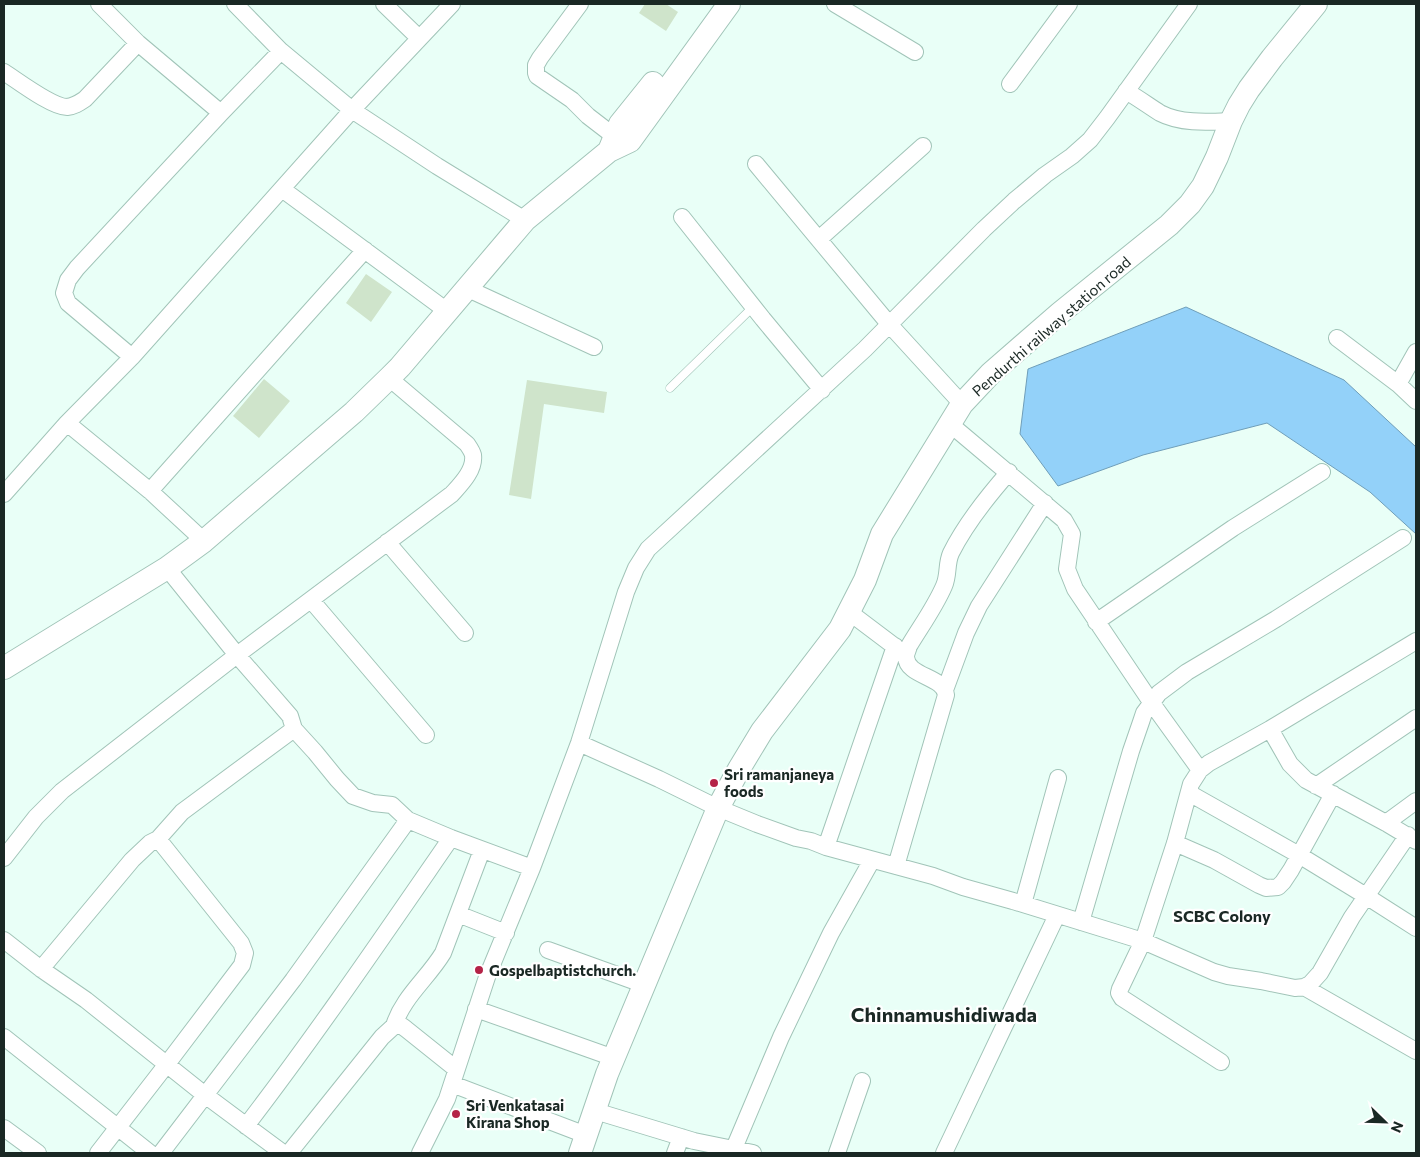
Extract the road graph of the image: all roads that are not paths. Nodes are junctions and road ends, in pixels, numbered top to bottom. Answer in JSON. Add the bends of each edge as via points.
{"nodes":[{"id":1,"x":99,"y":4,"type":"edge"},
{"id":2,"x":235,"y":4,"type":"edge"},
{"id":3,"x":384,"y":4,"type":"edge"},
{"id":4,"x":452,"y":4,"type":"edge"},
{"id":5,"x":580,"y":4,"type":"edge"},
{"id":6,"x":711,"y":4,"type":"edge"},
{"id":7,"x":729,"y":4,"type":"edge"},
{"id":8,"x":835,"y":4,"type":"edge"},
{"id":9,"x":1069,"y":4,"type":"edge"},
{"id":10,"x":1190,"y":4,"type":"edge"},
{"id":11,"x":1316,"y":4,"type":"edge"},
{"id":12,"x":419,"y":38,"type":"junction"},
{"id":13,"x":138,"y":43,"type":"junction"},
{"id":14,"x":281,"y":51,"type":"junction"},
{"id":15,"x":915,"y":52,"type":"dead end"},
{"id":16,"x":4,"y":72,"type":"edge"},
{"id":17,"x":1010,"y":84,"type":"dead end"},
{"id":18,"x":1126,"y":91,"type":"junction"},
{"id":19,"x":352,"y":110,"type":"junction"},
{"id":20,"x":221,"y":113,"type":"junction"},
{"id":21,"x":1231,"y":122,"type":"junction"},
{"id":22,"x":612,"y":143,"type":"junction"},
{"id":23,"x":923,"y":146,"type":"dead end"},
{"id":24,"x":756,"y":164,"type":"dead end"},
{"id":25,"x":282,"y":189,"type":"junction"},
{"id":26,"x":682,"y":217,"type":"dead end"},
{"id":27,"x":525,"y":220,"type":"junction"},
{"id":28,"x":819,"y":239,"type":"junction"},
{"id":29,"x":366,"y":250,"type":"junction"},
{"id":30,"x":466,"y":288,"type":"junction"},
{"id":31,"x":753,"y":307,"type":"junction"},
{"id":32,"x":447,"y":311,"type":"junction"},
{"id":33,"x":889,"y":324,"type":"junction"},
{"id":34,"x":1337,"y":338,"type":"dead end"},
{"id":35,"x":594,"y":347,"type":"dead end"},
{"id":36,"x":1416,"y":352,"type":"edge"},
{"id":37,"x":132,"y":357,"type":"junction"},
{"id":38,"x":389,"y":378,"type":"junction"},
{"id":39,"x":1398,"y":384,"type":"junction"},
{"id":40,"x":670,"y":388,"type":"dead end"},
{"id":41,"x":822,"y":390,"type":"junction"},
{"id":42,"x":1416,"y":401,"type":"edge"},
{"id":43,"x":962,"y":404,"type":"junction"},
{"id":44,"x":67,"y":424,"type":"junction"},
{"id":45,"x":950,"y":424,"type":"junction"},
{"id":46,"x":1008,"y":472,"type":"junction"},
{"id":47,"x":1322,"y":472,"type":"dead end"},
{"id":48,"x":150,"y":491,"type":"junction"},
{"id":49,"x":4,"y":494,"type":"edge"},
{"id":50,"x":1045,"y":504,"type":"junction"},
{"id":51,"x":1403,"y":538,"type":"dead end"},
{"id":52,"x":204,"y":541,"type":"junction"},
{"id":53,"x":387,"y":542,"type":"junction"},
{"id":54,"x":167,"y":568,"type":"junction"},
{"id":55,"x":311,"y":600,"type":"junction"},
{"id":56,"x":850,"y":612,"type":"junction"},
{"id":57,"x":1096,"y":622,"type":"junction"},
{"id":58,"x":465,"y":633,"type":"dead end"},
{"id":59,"x":1416,"y":641,"type":"edge"},
{"id":60,"x":900,"y":651,"type":"junction"},
{"id":61,"x":238,"y":655,"type":"junction"},
{"id":62,"x":4,"y":668,"type":"edge"},
{"id":63,"x":946,"y":690,"type":"junction"},
{"id":64,"x":1151,"y":702,"type":"junction"},
{"id":65,"x":1416,"y":718,"type":"edge"},
{"id":66,"x":294,"y":729,"type":"junction"},
{"id":67,"x":1270,"y":729,"type":"junction"},
{"id":68,"x":426,"y":735,"type":"dead end"},
{"id":69,"x":579,"y":743,"type":"junction"},
{"id":70,"x":1200,"y":770,"type":"junction"},
{"id":71,"x":1058,"y":778,"type":"dead end"},
{"id":72,"x":1316,"y":786,"type":"junction"},
{"id":73,"x":1189,"y":793,"type":"junction"},
{"id":74,"x":1333,"y":794,"type":"junction"},
{"id":75,"x":1416,"y":801,"type":"edge"},
{"id":76,"x":718,"y":808,"type":"junction"},
{"id":77,"x":408,"y":820,"type":"junction"},
{"id":78,"x":1386,"y":823,"type":"junction"},
{"id":79,"x":451,"y":838,"type":"junction"},
{"id":80,"x":1412,"y":838,"type":"edge"},
{"id":81,"x":158,"y":839,"type":"junction"},
{"id":82,"x":1175,"y":843,"type":"junction"},
{"id":83,"x":826,"y":847,"type":"junction"},
{"id":84,"x":482,"y":850,"type":"junction"},
{"id":85,"x":1300,"y":855,"type":"junction"},
{"id":86,"x":4,"y":858,"type":"edge"},
{"id":87,"x":872,"y":860,"type":"junction"},
{"id":88,"x":896,"y":866,"type":"junction"},
{"id":89,"x":532,"y":868,"type":"junction"},
{"id":90,"x":1366,"y":896,"type":"junction"},
{"id":91,"x":1023,"y":904,"type":"junction"},
{"id":92,"x":458,"y":914,"type":"junction"},
{"id":93,"x":1057,"y":915,"type":"junction"},
{"id":94,"x":1081,"y":922,"type":"junction"},
{"id":95,"x":1416,"y":928,"type":"edge"},
{"id":96,"x":506,"y":933,"type":"junction"},
{"id":97,"x":4,"y":940,"type":"edge"},
{"id":98,"x":1144,"y":942,"type":"junction"},
{"id":99,"x":548,"y":950,"type":"dead end"},
{"id":100,"x":41,"y":969,"type":"junction"},
{"id":101,"x":644,"y":985,"type":"junction"},
{"id":102,"x":1304,"y":987,"type":"junction"},
{"id":103,"x":476,"y":1010,"type":"junction"},
{"id":104,"x":394,"y":1026,"type":"junction"},
{"id":105,"x":4,"y":1037,"type":"edge"},
{"id":106,"x":1416,"y":1051,"type":"edge"},
{"id":107,"x":614,"y":1058,"type":"junction"},
{"id":108,"x":1222,"y":1062,"type":"dead end"},
{"id":109,"x":167,"y":1064,"type":"junction"},
{"id":110,"x":454,"y":1077,"type":"junction"},
{"id":111,"x":862,"y":1080,"type":"dead end"},
{"id":112,"x":205,"y":1094,"type":"junction"},
{"id":113,"x":595,"y":1110,"type":"junction"},
{"id":114,"x":246,"y":1126,"type":"junction"},
{"id":115,"x":117,"y":1127,"type":"junction"},
{"id":116,"x":4,"y":1128,"type":"edge"},
{"id":117,"x":681,"y":1137,"type":"junction"},
{"id":118,"x":583,"y":1144,"type":"edge"},
{"id":119,"x":733,"y":1151,"type":"edge"},
{"id":120,"x":38,"y":1153,"type":"edge"},
{"id":121,"x":98,"y":1153,"type":"edge"},
{"id":122,"x":150,"y":1153,"type":"edge"},
{"id":123,"x":161,"y":1153,"type":"edge"},
{"id":124,"x":283,"y":1153,"type":"edge"},
{"id":125,"x":289,"y":1153,"type":"edge"},
{"id":126,"x":420,"y":1153,"type":"edge"},
{"id":127,"x":675,"y":1153,"type":"edge"},
{"id":128,"x":753,"y":1153,"type":"edge"},
{"id":129,"x":837,"y":1153,"type":"edge"},
{"id":130,"x":944,"y":1153,"type":"edge"}],
"edges":[{"from":1,"to":13,"type":"street"},
{"from":2,"to":14,"type":"street"},
{"from":3,"to":12,"type":"street"},
{"from":4,"to":12,"type":"street"},
{"from":5,"to":22,"type":"street","via":[[540,58],[536,73],[572,100]]},
{"from":6,"to":22,"type":"street","via":[[620,124]]},
{"from":7,"to":22,"type":"street","via":[[630,141]]},
{"from":8,"to":15,"type":"street"},
{"from":9,"to":17,"type":"street"},
{"from":10,"to":18,"type":"street"},
{"from":11,"to":21,"type":"street","name":"Pendurthi railway station road","via":[[1249,89]]},
{"from":12,"to":19,"type":"street"},
{"from":13,"to":16,"type":"street","via":[[77,105],[65,107],[51,102]]},
{"from":13,"to":20,"type":"street"},
{"from":14,"to":19,"type":"street"},
{"from":14,"to":20,"type":"street"},
{"from":18,"to":21,"type":"street","via":[[1161,114],[1174,118]]},
{"from":18,"to":33,"type":"street","via":[[1090,140],[1014,200]]},
{"from":19,"to":25,"type":"street"},
{"from":19,"to":27,"type":"street"},
{"from":20,"to":37,"type":"street","via":[[68,280],[64,293],[68,303]]},
{"from":21,"to":43,"type":"street","name":"Pendurthi railway station road","via":[[1203,186],[1190,204],[991,373]]},
{"from":22,"to":27,"type":"street"},
{"from":23,"to":28,"type":"street"},
{"from":24,"to":28,"type":"street"},
{"from":25,"to":29,"type":"street"},
{"from":25,"to":37,"type":"street"},
{"from":26,"to":31,"type":"street"},
{"from":27,"to":30,"type":"street"},
{"from":28,"to":33,"type":"street"},
{"from":29,"to":32,"type":"street"},
{"from":29,"to":48,"type":"street"},
{"from":30,"to":32,"type":"street"},
{"from":30,"to":35,"type":"street"},
{"from":31,"to":40,"type":"lane"},
{"from":31,"to":41,"type":"street"},
{"from":32,"to":38,"type":"street"},
{"from":33,"to":41,"type":"street"},
{"from":33,"to":43,"type":"street"},
{"from":34,"to":39,"type":"street"},
{"from":36,"to":39,"type":"street"},
{"from":37,"to":44,"type":"street"},
{"from":38,"to":52,"type":"street"},
{"from":38,"to":53,"type":"street","via":[[467,444],[472,461],[469,472],[452,494]]},
{"from":39,"to":42,"type":"street"},
{"from":41,"to":69,"type":"street","via":[[648,549],[626,592]]},
{"from":43,"to":45,"type":"street","name":"Pendurthi railway station road"},
{"from":44,"to":48,"type":"street"},
{"from":44,"to":49,"type":"street"},
{"from":45,"to":46,"type":"street"},
{"from":45,"to":56,"type":"street","name":"Pendurthi railway station road","via":[[882,534]]},
{"from":46,"to":50,"type":"street"},
{"from":46,"to":60,"type":"street","via":[[962,533],[948,562],[944,586],[909,646]]},
{"from":47,"to":57,"type":"street","via":[[1233,528]]},
{"from":48,"to":52,"type":"street"},
{"from":50,"to":57,"type":"street","via":[[1064,520],[1072,534],[1067,569],[1075,589]]},
{"from":50,"to":63,"type":"street","via":[[979,606]]},
{"from":51,"to":64,"type":"street","via":[[1187,672]]},
{"from":52,"to":54,"type":"street"},
{"from":53,"to":55,"type":"street"},
{"from":53,"to":58,"type":"street"},
{"from":54,"to":61,"type":"street"},
{"from":54,"to":62,"type":"street"},
{"from":55,"to":61,"type":"street"},
{"from":55,"to":68,"type":"street"},
{"from":56,"to":60,"type":"street"},
{"from":56,"to":76,"type":"street","name":"Pendurthi railway station road","via":[[762,731]]},
{"from":57,"to":64,"type":"street"},
{"from":59,"to":67,"type":"street"},
{"from":60,"to":63,"type":"street","via":[[908,664]]},
{"from":60,"to":83,"type":"street"},
{"from":61,"to":66,"type":"street","via":[[290,716]]},
{"from":61,"to":86,"type":"street","via":[[62,791],[36,817]]},
{"from":63,"to":88,"type":"street"},
{"from":64,"to":70,"type":"street"},
{"from":64,"to":94,"type":"street","via":[[1131,751]]},
{"from":65,"to":72,"type":"street"},
{"from":66,"to":77,"type":"street","via":[[353,796],[372,803],[392,805]]},
{"from":66,"to":81,"type":"street","via":[[182,812]]},
{"from":67,"to":70,"type":"street"},
{"from":67,"to":72,"type":"street","via":[[1290,764]]},
{"from":69,"to":76,"type":"street"},
{"from":69,"to":89,"type":"street"},
{"from":70,"to":73,"type":"street"},
{"from":71,"to":91,"type":"street"},
{"from":72,"to":74,"type":"street"},
{"from":73,"to":82,"type":"street"},
{"from":73,"to":85,"type":"street"},
{"from":74,"to":78,"type":"street"},
{"from":74,"to":85,"type":"street"},
{"from":75,"to":78,"type":"street"},
{"from":76,"to":83,"type":"street"},
{"from":76,"to":101,"type":"street","name":"Pendurthi railway station road"},
{"from":77,"to":79,"type":"street"},
{"from":77,"to":112,"type":"street","via":[[293,980]]},
{"from":78,"to":80,"type":"street"},
{"from":79,"to":84,"type":"street"},
{"from":79,"to":114,"type":"street","via":[[287,1073]]},
{"from":80,"to":90,"type":"street"},
{"from":81,"to":100,"type":"street","via":[[132,860]]},
{"from":81,"to":109,"type":"street","via":[[241,943],[245,953],[242,965]]},
{"from":82,"to":85,"type":"street","via":[[1266,888],[1278,887]]},
{"from":82,"to":98,"type":"street"},
{"from":83,"to":87,"type":"street"},
{"from":84,"to":89,"type":"street"},
{"from":84,"to":92,"type":"street"},
{"from":85,"to":90,"type":"street"},
{"from":87,"to":88,"type":"street"},
{"from":87,"to":119,"type":"street","via":[[831,933],[781,1037]]},
{"from":88,"to":91,"type":"street"},
{"from":89,"to":96,"type":"street"},
{"from":90,"to":95,"type":"street"},
{"from":90,"to":102,"type":"street","via":[[1320,973]]},
{"from":91,"to":93,"type":"street"},
{"from":92,"to":96,"type":"street"},
{"from":92,"to":104,"type":"street","via":[[437,964],[400,1010]]},
{"from":93,"to":94,"type":"street"},
{"from":93,"to":130,"type":"street"},
{"from":94,"to":98,"type":"street"},
{"from":96,"to":103,"type":"street"},
{"from":97,"to":100,"type":"street"},
{"from":98,"to":102,"type":"street","via":[[1228,976]]},
{"from":98,"to":108,"type":"street","via":[[1120,989],[1122,998]]},
{"from":99,"to":101,"type":"street"},
{"from":100,"to":109,"type":"street"},
{"from":101,"to":107,"type":"street","name":"Pendurthi railway station road"},
{"from":102,"to":106,"type":"street"},
{"from":103,"to":107,"type":"street"},
{"from":103,"to":110,"type":"street"},
{"from":104,"to":110,"type":"street","via":[[406,1029]]},
{"from":104,"to":125,"type":"street"},
{"from":105,"to":115,"type":"street"},
{"from":107,"to":113,"type":"street","name":"Pendurthi railway station road"},
{"from":109,"to":112,"type":"street"},
{"from":109,"to":115,"type":"street"},
{"from":110,"to":118,"type":"street"},
{"from":110,"to":126,"type":"street"},
{"from":111,"to":129,"type":"street"},
{"from":112,"to":114,"type":"street"},
{"from":112,"to":123,"type":"street"},
{"from":113,"to":117,"type":"street"},
{"from":113,"to":118,"type":"street","name":"Pendurthi railway station road"},
{"from":114,"to":124,"type":"street"},
{"from":115,"to":121,"type":"street"},
{"from":115,"to":122,"type":"street"},
{"from":116,"to":120,"type":"street"},
{"from":117,"to":119,"type":"street"},
{"from":117,"to":127,"type":"street"},
{"from":119,"to":128,"type":"street"}]}
